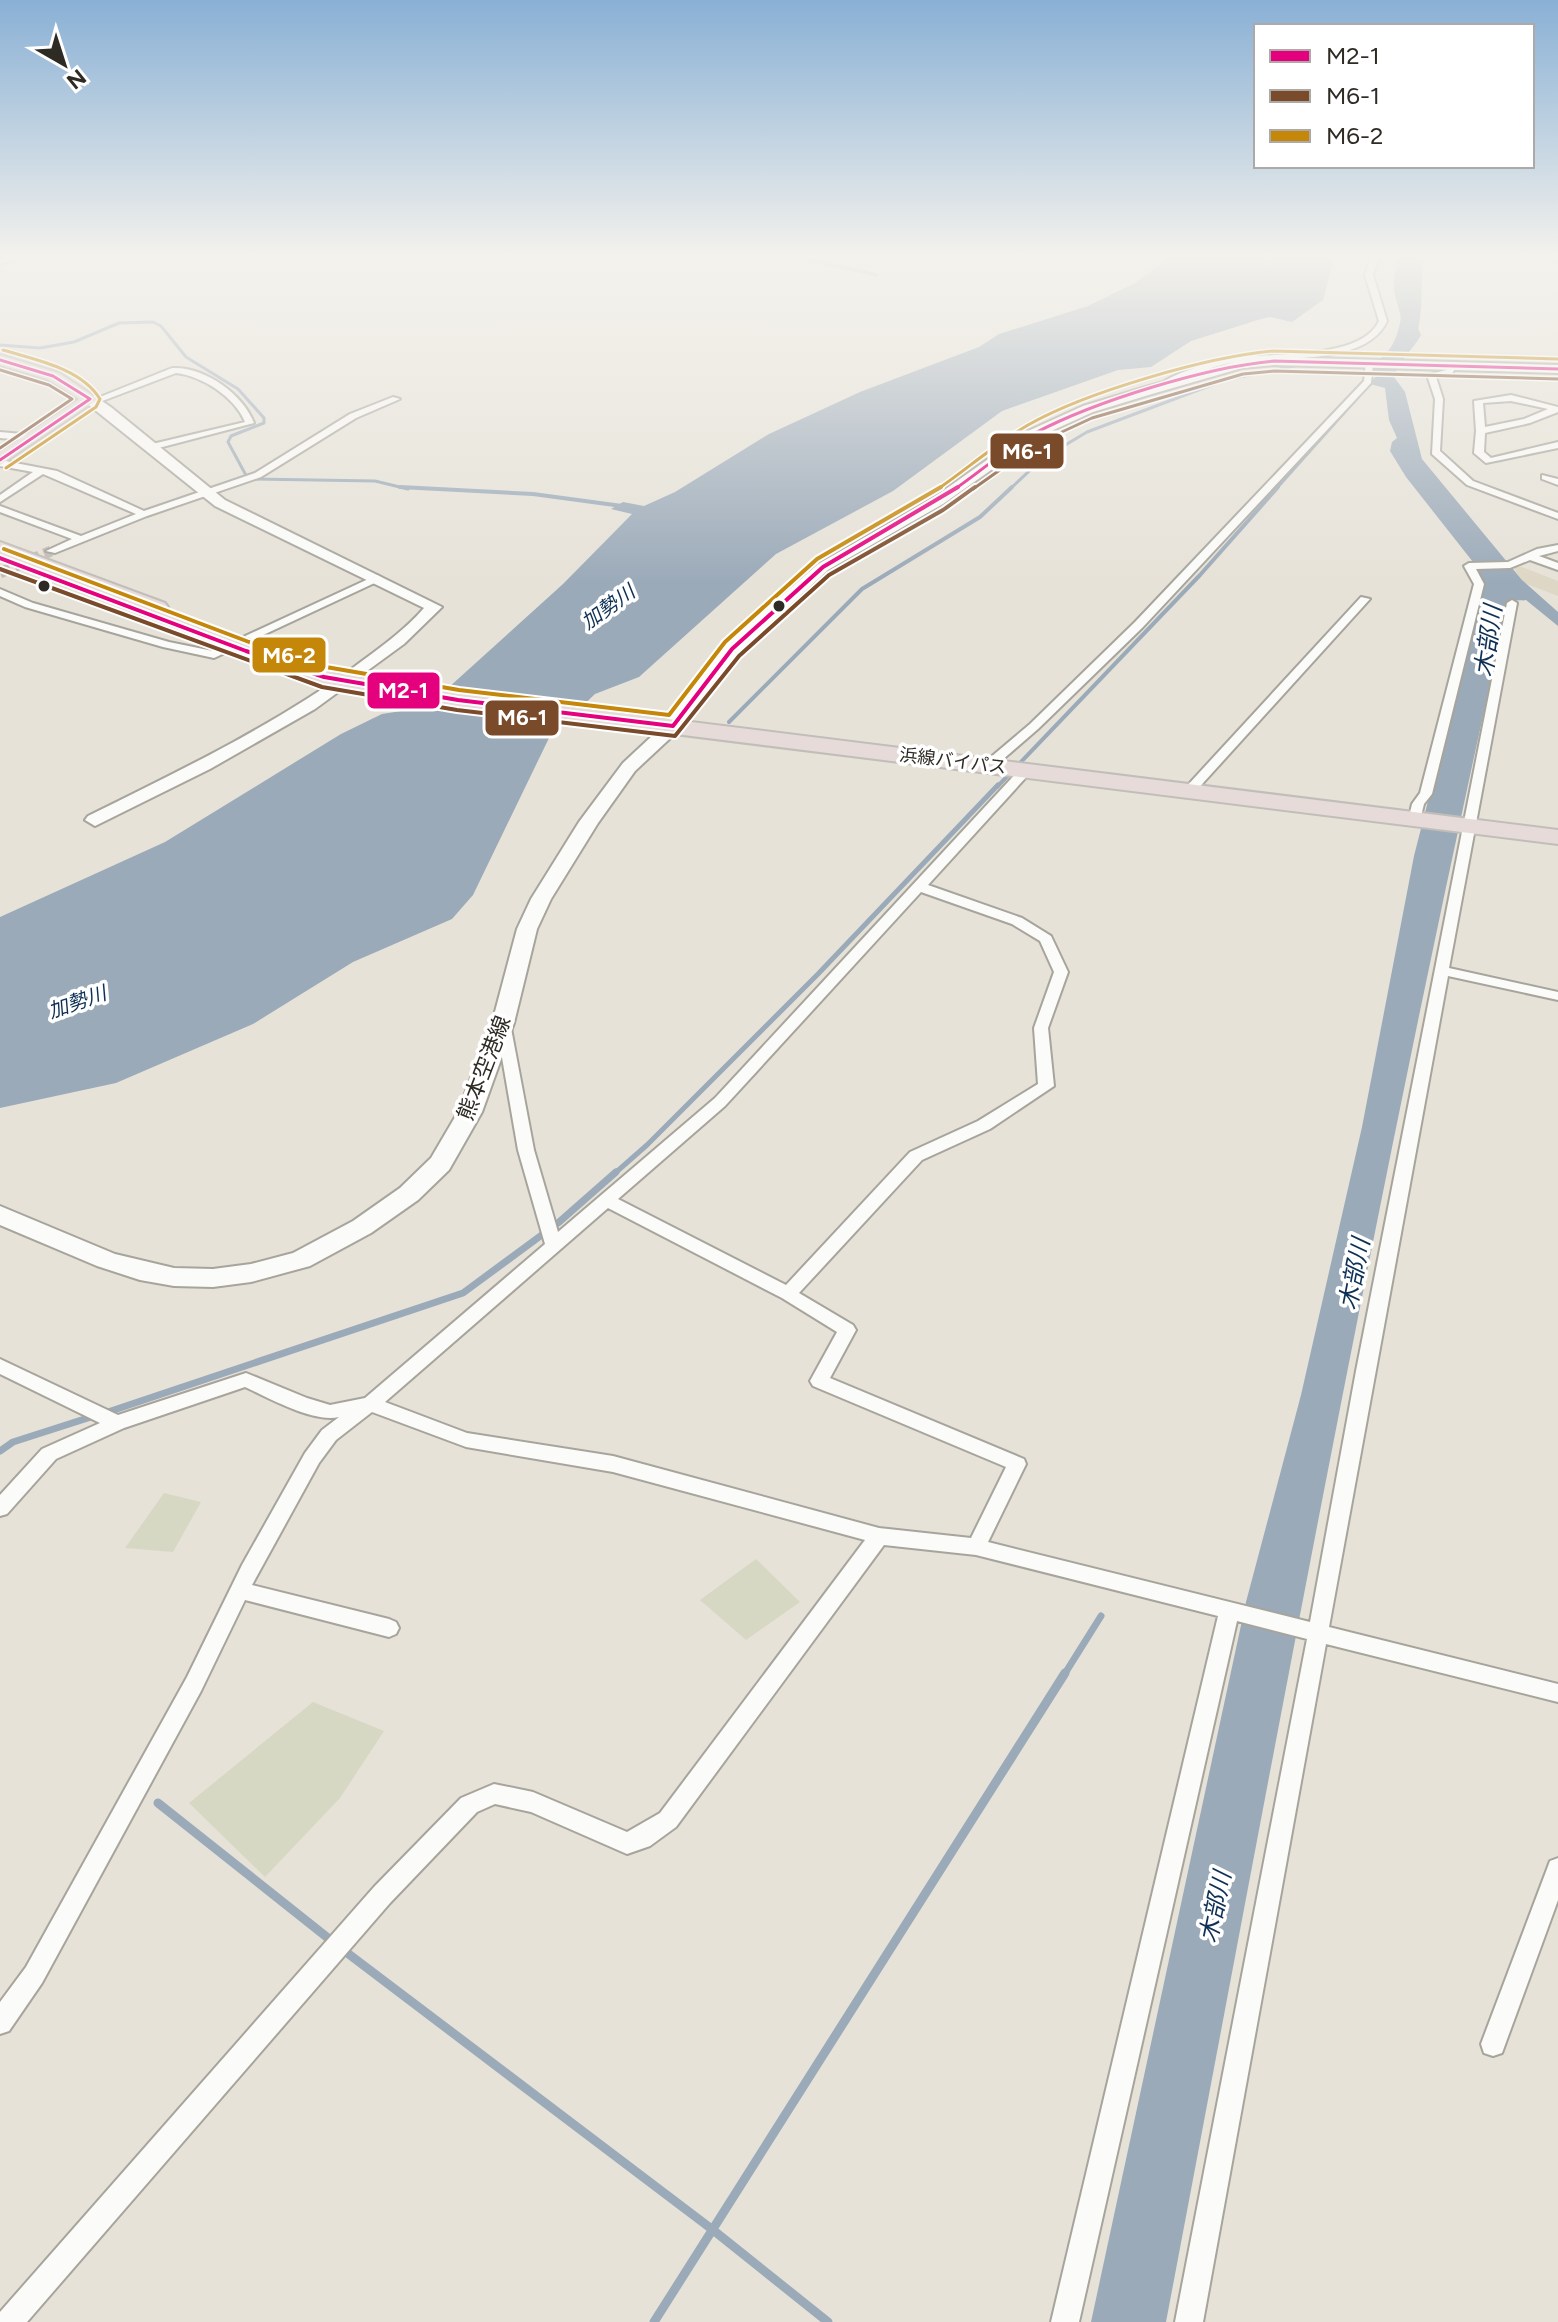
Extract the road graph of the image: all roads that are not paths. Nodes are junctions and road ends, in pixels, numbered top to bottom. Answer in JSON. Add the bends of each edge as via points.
{"nodes":[{"id":1,"x":19,"y":366,"type":"edge"},
{"id":2,"x":1214,"y":366,"type":"edge"},
{"id":3,"x":1233,"y":366,"type":"edge"},
{"id":4,"x":1369,"y":366,"type":"edge"},
{"id":5,"x":1452,"y":366,"type":"edge"},
{"id":6,"x":1489,"y":366,"type":"edge"},
{"id":7,"x":1558,"y":369,"type":"edge"},
{"id":8,"x":1147,"y":391,"type":"junction"},
{"id":9,"x":396,"y":399,"type":"dead end"},
{"id":10,"x":92,"y":400,"type":"junction"},
{"id":11,"x":1558,"y":409,"type":"edge"},
{"id":12,"x":1481,"y":431,"type":"junction"},
{"id":13,"x":0,"y":435,"type":"edge"},
{"id":14,"x":34,"y":438,"type":"junction"},
{"id":15,"x":1558,"y":445,"type":"edge"},
{"id":16,"x":151,"y":447,"type":"junction"},
{"id":17,"x":0,"y":462,"type":"edge"},
{"id":18,"x":41,"y":471,"type":"junction"},
{"id":19,"x":1545,"y":477,"type":"dead end"},
{"id":20,"x":1558,"y":482,"type":"edge"},
{"id":21,"x":203,"y":492,"type":"junction"},
{"id":22,"x":0,"y":499,"type":"edge"},
{"id":23,"x":0,"y":509,"type":"edge"},
{"id":24,"x":144,"y":514,"type":"junction"},
{"id":25,"x":1557,"y":516,"type":"edge"},
{"id":26,"x":81,"y":539,"type":"junction"},
{"id":27,"x":0,"y":548,"type":"edge"},
{"id":28,"x":1558,"y":548,"type":"edge"},
{"id":29,"x":51,"y":551,"type":"tunnel mouth"},
{"id":30,"x":1530,"y":556,"type":"junction"},
{"id":31,"x":0,"y":558,"type":"edge"},
{"id":32,"x":1558,"y":567,"type":"edge"},
{"id":33,"x":377,"y":578,"type":"junction"},
{"id":34,"x":0,"y":592,"type":"edge"},
{"id":35,"x":1365,"y":599,"type":"dead end"},
{"id":36,"x":1512,"y":603,"type":"dead end"},
{"id":37,"x":152,"y":610,"type":"junction"},
{"id":38,"x":336,"y":676,"type":"junction"},
{"id":39,"x":664,"y":725,"type":"junction"},
{"id":40,"x":989,"y":765,"type":"junction"},
{"id":41,"x":1026,"y":770,"type":"junction"},
{"id":42,"x":1190,"y":790,"type":"junction"},
{"id":43,"x":1417,"y":818,"type":"junction"},
{"id":44,"x":95,"y":820,"type":"dead end"},
{"id":45,"x":1468,"y":825,"type":"junction"},
{"id":46,"x":1558,"y":837,"type":"edge"},
{"id":47,"x":918,"y":886,"type":"junction"},
{"id":48,"x":1444,"y":971,"type":"junction"},
{"id":49,"x":1558,"y":996,"type":"edge"},
{"id":50,"x":503,"y":1023,"type":"junction"},
{"id":51,"x":607,"y":1200,"type":"junction"},
{"id":52,"x":0,"y":1215,"type":"edge"},
{"id":53,"x":554,"y":1247,"type":"junction"},
{"id":54,"x":788,"y":1294,"type":"junction"},
{"id":55,"x":0,"y":1366,"type":"edge"},
{"id":56,"x":370,"y":1404,"type":"junction"},
{"id":57,"x":102,"y":1416,"type":"junction"},
{"id":58,"x":0,"y":1508,"type":"edge"},
{"id":59,"x":879,"y":1536,"type":"junction"},
{"id":60,"x":976,"y":1547,"type":"junction"},
{"id":61,"x":240,"y":1590,"type":"junction"},
{"id":62,"x":1229,"y":1611,"type":"junction"},
{"id":63,"x":389,"y":1628,"type":"dead end"},
{"id":64,"x":1317,"y":1631,"type":"junction"},
{"id":65,"x":1558,"y":1693,"type":"edge"},
{"id":66,"x":1558,"y":1869,"type":"edge"},
{"id":67,"x":0,"y":2022,"type":"edge"},
{"id":68,"x":1493,"y":2044,"type":"dead end"},
{"id":69,"x":9,"y":2322,"type":"edge"},
{"id":70,"x":1065,"y":2322,"type":"edge"},
{"id":71,"x":1189,"y":2322,"type":"edge"}],
"edges":[{"from":1,"to":10,"type":"highway","via":[[53,376]]},
{"from":2,"to":8,"type":"street"},
{"from":3,"to":8,"type":"main road","name":"熊本空港線"},
{"from":4,"to":40,"type":"street","via":[[1368,381],[1153,612]]},
{"from":5,"to":25,"type":"street","via":[[1449,372],[1431,375],[1439,399],[1435,452],[1470,483]]},
{"from":6,"to":7,"type":"main road","name":"熊本空港線"},
{"from":8,"to":39,"type":"main road","name":"熊本空港線","via":[[1033,434],[938,501],[823,567],[732,649]]},
{"from":9,"to":21,"type":"street","via":[[353,416],[258,475]]},
{"from":10,"to":14,"type":"highway"},
{"from":10,"to":16,"type":"main road"},
{"from":10,"to":16,"type":"street","via":[[185,369],[224,390],[248,413],[250,423]]},
{"from":11,"to":12,"type":"street"},
{"from":11,"to":12,"type":"street","via":[[1511,398],[1478,401]]},
{"from":12,"to":15,"type":"street","via":[[1479,453],[1489,461]]},
{"from":13,"to":14,"type":"street"},
{"from":14,"to":17,"type":"highway"},
{"from":16,"to":21,"type":"main road"},
{"from":17,"to":18,"type":"street"},
{"from":18,"to":22,"type":"street"},
{"from":18,"to":24,"type":"street"},
{"from":19,"to":20,"type":"street"},
{"from":21,"to":24,"type":"street"},
{"from":21,"to":33,"type":"main road"},
{"from":23,"to":26,"type":"street"},
{"from":24,"to":26,"type":"street"},
{"from":26,"to":29,"type":"street"},
{"from":27,"to":37,"type":"highway","name":"浜線バイパス"},
{"from":28,"to":30,"type":"street"},
{"from":30,"to":32,"type":"street"},
{"from":30,"to":43,"type":"street","via":[[1510,565],[1469,566],[1479,584]]},
{"from":31,"to":37,"type":"highway","name":"浜線バイパス"},
{"from":33,"to":34,"type":"street","via":[[214,655],[29,605]]},
{"from":33,"to":38,"type":"main road","via":[[434,607],[417,625]]},
{"from":35,"to":42,"type":"street"},
{"from":36,"to":45,"type":"street"},
{"from":37,"to":38,"type":"highway","name":"浜線バイパス","bridge":true,"via":[[273,661]]},
{"from":38,"to":39,"type":"highway","name":"浜線バイパス","via":[[458,700]]},
{"from":38,"to":44,"type":"main road","via":[[207,764]]},
{"from":39,"to":40,"type":"highway","name":"浜線バイパス"},
{"from":39,"to":50,"type":"main road","name":"熊本空港線","via":[[589,822],[541,899],[527,929]]},
{"from":40,"to":41,"type":"highway","name":"浜線バイパス"},
{"from":41,"to":42,"type":"highway","name":"浜線バイパス"},
{"from":41,"to":47,"type":"street"},
{"from":42,"to":43,"type":"highway","name":"浜線バイパス"},
{"from":43,"to":45,"type":"highway","name":"浜線バイパス"},
{"from":45,"to":46,"type":"highway","name":"浜線バイパス"},
{"from":45,"to":48,"type":"street"},
{"from":47,"to":51,"type":"street","via":[[720,1102]]},
{"from":47,"to":54,"type":"street","via":[[1017,921],[1046,939],[1061,972],[1041,1028],[1046,1086],[984,1125],[916,1156]]},
{"from":48,"to":49,"type":"street"},
{"from":48,"to":64,"type":"street"},
{"from":50,"to":52,"type":"main road","name":"熊本空港線","via":[[470,1112],[440,1164],[362,1227],[301,1260],[238,1275],[174,1277],[106,1260]]},
{"from":50,"to":53,"type":"street","via":[[526,1150]]},
{"from":51,"to":53,"type":"street"},
{"from":51,"to":54,"type":"street"},
{"from":53,"to":56,"type":"street"},
{"from":54,"to":60,"type":"street","via":[[847,1330],[819,1381],[1017,1464]]},
{"from":55,"to":57,"type":"street"},
{"from":56,"to":57,"type":"street","via":[[330,1412],[246,1380]]},
{"from":56,"to":59,"type":"street","via":[[466,1440],[613,1464]]},
{"from":56,"to":61,"type":"street","via":[[329,1435],[312,1458]]},
{"from":57,"to":58,"type":"street","via":[[49,1454]]},
{"from":59,"to":60,"type":"street"},
{"from":59,"to":69,"type":"street","via":[[668,1820],[642,1838],[627,1843],[533,1802],[494,1794],[469,1805],[346,1936]]},
{"from":60,"to":62,"type":"street"},
{"from":61,"to":63,"type":"street"},
{"from":61,"to":67,"type":"street","via":[[34,1975]]},
{"from":62,"to":64,"type":"street"},
{"from":62,"to":70,"type":"street"},
{"from":64,"to":65,"type":"street"},
{"from":64,"to":71,"type":"street"},
{"from":66,"to":68,"type":"street"}]}
